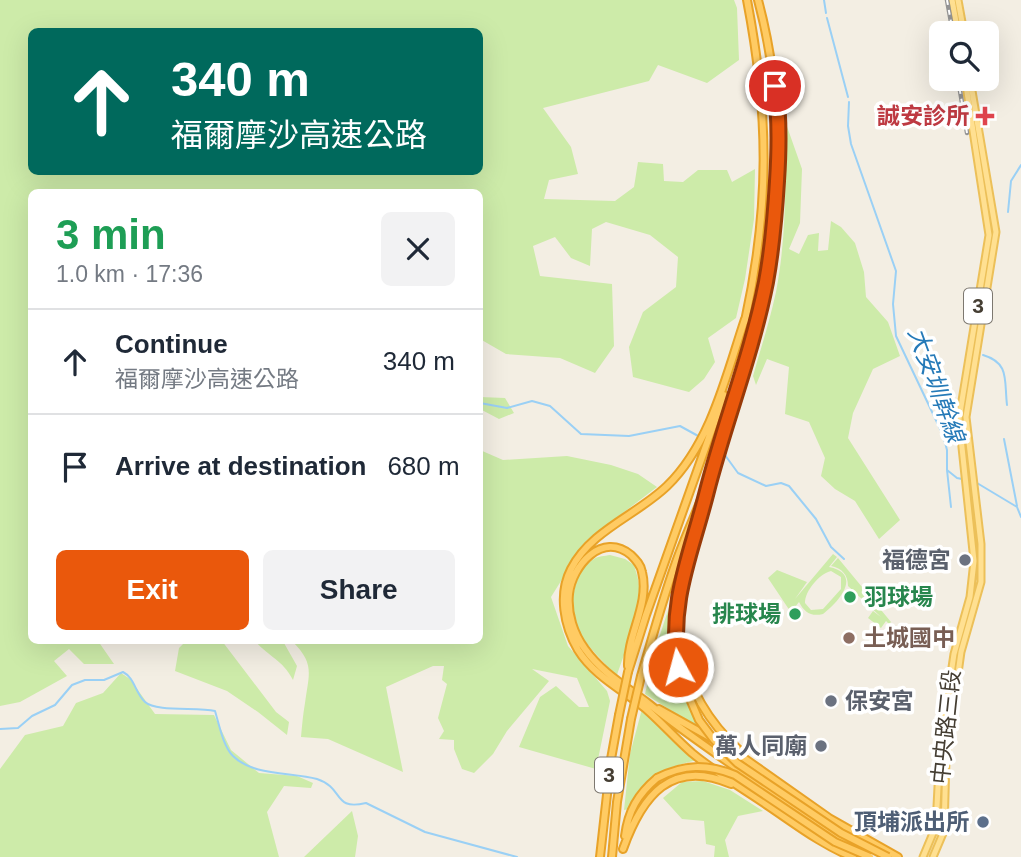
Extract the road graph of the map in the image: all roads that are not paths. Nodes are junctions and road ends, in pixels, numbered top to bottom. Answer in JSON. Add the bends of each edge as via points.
{"nodes":[{"id":1,"x":747,"y":0,"type":"edge"},
{"id":2,"x":758,"y":0,"type":"edge"},
{"id":3,"x":952,"y":0,"type":"edge"},
{"id":4,"x":958,"y":0,"type":"edge"},
{"id":5,"x":956,"y":21,"type":"edge"},
{"id":6,"x":962,"y":21,"type":"edge"},
{"id":7,"x":967,"y":91,"type":"edge"},
{"id":8,"x":972,"y":91,"type":"edge"},
{"id":9,"x":705,"y":440,"type":"junction"},
{"id":10,"x":711,"y":473,"type":"junction"},
{"id":11,"x":969,"y":478,"type":"junction"},
{"id":12,"x":679,"y":596,"type":"junction"},
{"id":13,"x":628,"y":672,"type":"junction"},
{"id":14,"x":649,"y":708,"type":"junction"},
{"id":15,"x":763,"y":772,"type":"junction"},
{"id":16,"x":747,"y":792,"type":"junction"},
{"id":17,"x":785,"y":804,"type":"junction"},
{"id":18,"x":623,"y":853,"type":"edge"},
{"id":19,"x":600,"y":857,"type":"edge"},
{"id":20,"x":612,"y":857,"type":"edge"},
{"id":21,"x":853,"y":857,"type":"edge"},
{"id":22,"x":872,"y":857,"type":"edge"},
{"id":23,"x":888,"y":857,"type":"edge"},
{"id":24,"x":898,"y":857,"type":"edge"},
{"id":25,"x":923,"y":857,"type":"edge"},
{"id":26,"x":933,"y":857,"type":"edge"}],
"edges":[{"from":1,"to":9,"type":"highway","via":[[762,96],[765,151],[759,242],[745,319]]},
{"from":2,"to":10,"type":"highway","number":"3","via":[[777,100],[773,234],[757,321]]},
{"from":3,"to":5,"type":"main road"},
{"from":4,"to":6,"type":"main road"},
{"from":7,"to":11,"type":"main road","number":"3","via":[[989,235],[959,419]]},
{"from":8,"to":11,"type":"main road","number":"3","via":[[996,232],[966,417]]},
{"from":9,"to":13,"type":"highway","number":"3"},
{"from":9,"to":14,"type":"highway","via":[[669,484],[582,552],[571,568],[564,593],[568,629],[579,652],[615,687]]},
{"from":10,"to":12,"type":"highway"},
{"from":10,"to":20,"type":"highway","number":"3","bridge":true,"via":[[674,568],[641,676]]},
{"from":11,"to":25,"type":"main road","name":"中央路三段","number":"3","via":[[973,579],[954,653],[940,748],[936,826]]},
{"from":11,"to":26,"type":"main road","name":"中央路三段","number":"3","via":[[981,544],[981,582],[961,652],[946,759],[944,831]]},
{"from":12,"to":15,"type":"highway","via":[[679,646],[696,696],[734,746]]},
{"from":12,"to":23,"type":"highway","bridge":true,"via":[[674,633],[681,678],[699,720],[714,740],[737,763],[841,833]]},
{"from":13,"to":14,"type":"highway","via":[[642,602],[642,572],[625,551],[606,548],[588,555],[575,572],[569,595],[571,622],[600,666]]},
{"from":13,"to":19,"type":"highway","number":"3","bridge":true,"via":[[611,759]]},
{"from":14,"to":15,"type":"highway","via":[[731,749]]},
{"from":14,"to":16,"type":"highway","via":[[704,762]]},
{"from":14,"to":17,"type":"highway"},
{"from":15,"to":24,"type":"highway","via":[[819,812]]},
{"from":16,"to":18,"type":"highway","via":[[702,775],[664,784],[644,804]]},
{"from":16,"to":21,"type":"highway"},
{"from":17,"to":22,"type":"highway","bridge":true},
{"from":17,"to":23,"type":"highway","bridge":true,"via":[[841,837]]},
{"from":18,"to":22,"type":"highway","bridge":true,"via":[[636,799],[657,778],[695,766],[736,775],[835,842]]}]}
